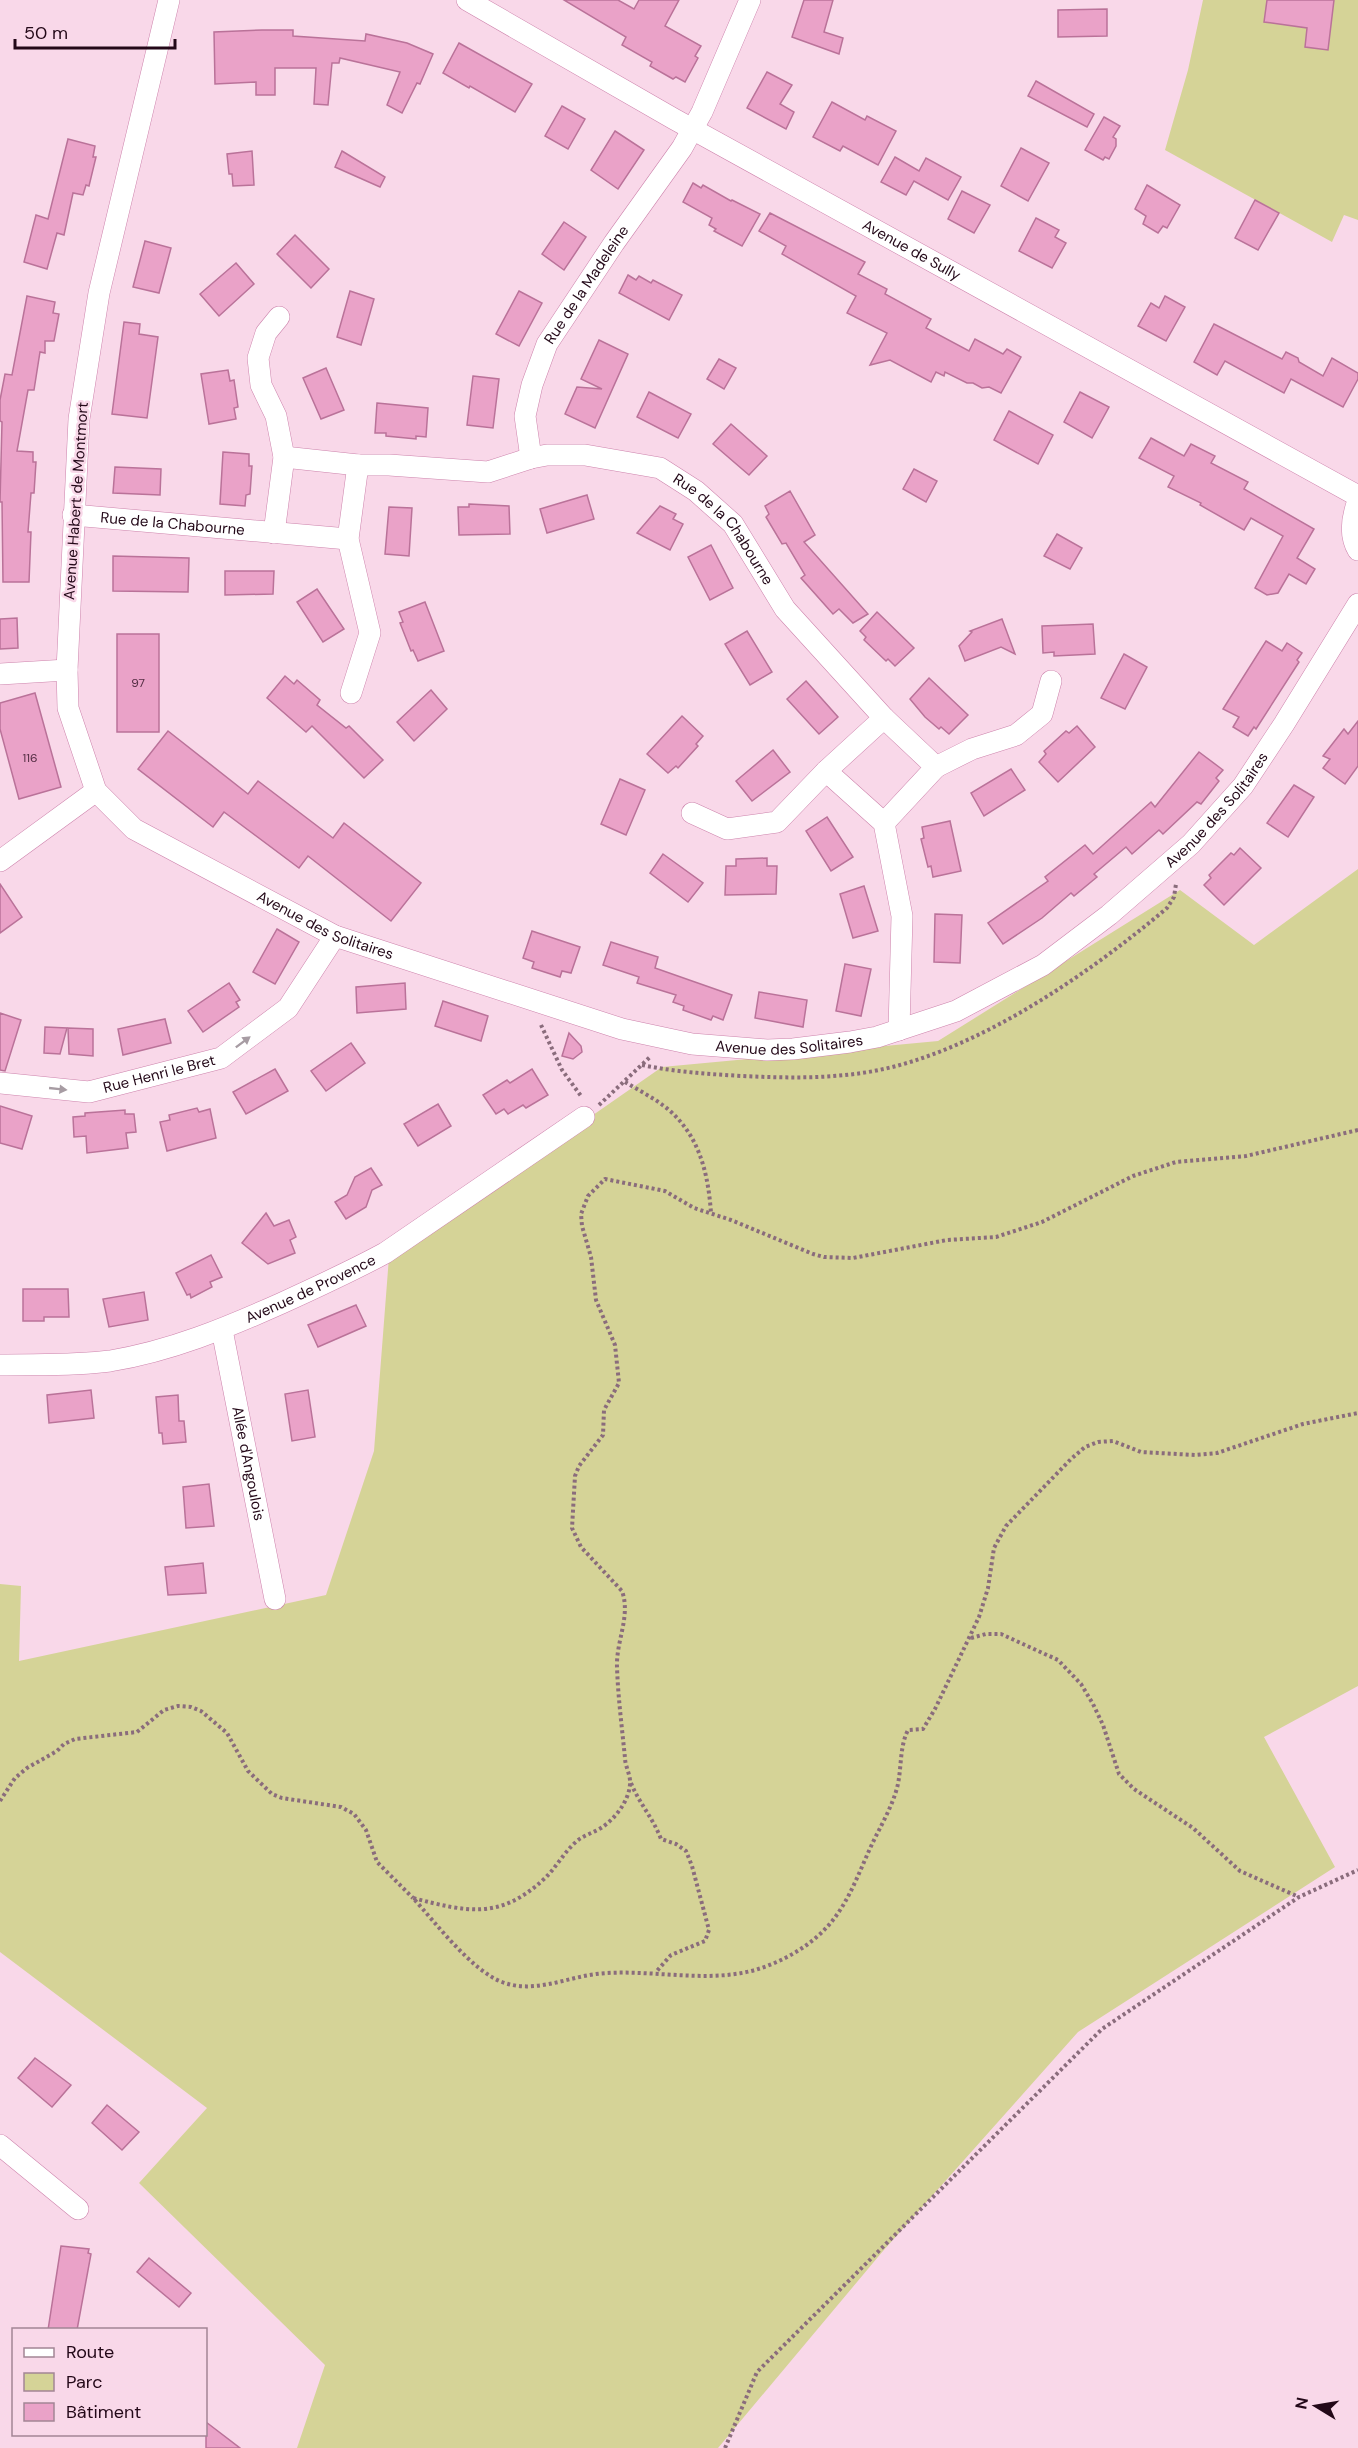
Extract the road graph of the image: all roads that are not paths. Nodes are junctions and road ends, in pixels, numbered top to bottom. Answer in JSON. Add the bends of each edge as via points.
{"nodes":[{"id":1,"x":169,"y":0,"type":"edge"},
{"id":2,"x":467,"y":0,"type":"edge"},
{"id":3,"x":750,"y":0,"type":"edge"},
{"id":4,"x":694,"y":129,"type":"junction"},
{"id":5,"x":279,"y":317,"type":"dead end"},
{"id":6,"x":284,"y":457,"type":"junction"},
{"id":7,"x":531,"y":458,"type":"junction"},
{"id":8,"x":358,"y":465,"type":"junction"},
{"id":9,"x":1358,"y":496,"type":"edge"},
{"id":10,"x":1358,"y":501,"type":"edge"},
{"id":11,"x":73,"y":515,"type":"junction"},
{"id":12,"x":274,"y":533,"type":"junction"},
{"id":13,"x":348,"y":539,"type":"junction"},
{"id":14,"x":1358,"y":550,"type":"edge"},
{"id":15,"x":1358,"y":604,"type":"edge"},
{"id":16,"x":67,"y":670,"type":"junction"},
{"id":17,"x":0,"y":674,"type":"edge"},
{"id":18,"x":1051,"y":681,"type":"dead end"},
{"id":19,"x":351,"y":693,"type":"dead end"},
{"id":20,"x":884,"y":718,"type":"junction"},
{"id":21,"x":936,"y":767,"type":"junction"},
{"id":22,"x":826,"y":771,"type":"junction"},
{"id":23,"x":96,"y":791,"type":"junction"},
{"id":24,"x":692,"y":813,"type":"dead end"},
{"id":25,"x":884,"y":823,"type":"junction"},
{"id":26,"x":0,"y":861,"type":"edge"},
{"id":27,"x":335,"y":936,"type":"junction"},
{"id":28,"x":900,"y":1030,"type":"junction"},
{"id":29,"x":0,"y":1083,"type":"edge"},
{"id":30,"x":588,"y":1111,"type":"road end"},
{"id":31,"x":222,"y":1330,"type":"junction"},
{"id":32,"x":0,"y":1365,"type":"edge"},
{"id":33,"x":275,"y":1599,"type":"dead end"},
{"id":34,"x":0,"y":2145,"type":"edge"},
{"id":35,"x":78,"y":2209,"type":"dead end"}],
"edges":[{"from":1,"to":11,"type":"street","name":"Avenue Habert de Montmort","via":[[99,293],[79,418]]},
{"from":2,"to":4,"type":"street","name":"Avenue de Sully"},
{"from":3,"to":4,"type":"street","name":"Rue de la Madeleine"},
{"from":4,"to":7,"type":"street","name":"Rue de la Madeleine","via":[[547,344],[525,416]]},
{"from":4,"to":9,"type":"street","name":"Avenue de Sully"},
{"from":5,"to":6,"type":"street","via":[[266,333],[258,358],[261,385],[276,416]]},
{"from":6,"to":8,"type":"street","name":"Rue de la Chabourne"},
{"from":6,"to":12,"type":"street"},
{"from":7,"to":8,"type":"street","name":"Rue de la Chabourne","via":[[488,472]]},
{"from":7,"to":20,"type":"street","name":"Rue de la Chabourne","via":[[585,455],[660,468],[696,491],[734,524],[785,609]]},
{"from":8,"to":13,"type":"street"},
{"from":10,"to":14,"type":"street","via":[[1352,530]]},
{"from":11,"to":12,"type":"street","name":"Rue de la Chabourne"},
{"from":11,"to":16,"type":"street","name":"Avenue Habert de Montmort"},
{"from":12,"to":13,"type":"street","name":"Rue de la Chabourne"},
{"from":13,"to":19,"type":"street","via":[[370,633]]},
{"from":15,"to":28,"type":"street","name":"Avenue des Solitaires","via":[[1243,786],[1191,844],[1109,915],[1043,965],[956,1011]]},
{"from":16,"to":17,"type":"street"},
{"from":16,"to":23,"type":"street","name":"Avenue Habert de Montmort","via":[[68,708]]},
{"from":18,"to":21,"type":"street","via":[[1042,714],[1016,735],[972,749]]},
{"from":20,"to":21,"type":"street","name":"Rue de la Chabourne"},
{"from":20,"to":22,"type":"street"},
{"from":21,"to":25,"type":"street"},
{"from":22,"to":24,"type":"street","via":[[777,822],[727,829]]},
{"from":22,"to":25,"type":"street"},
{"from":23,"to":26,"type":"street"},
{"from":23,"to":27,"type":"street","name":"Avenue des Solitaires","via":[[134,829]]},
{"from":25,"to":28,"type":"street","via":[[902,916]]},
{"from":27,"to":28,"type":"street","name":"Avenue des Solitaires","via":[[622,1029],[692,1044],[794,1049]]},
{"from":29,"to":27,"type":"street","name":"Rue Henri le Bret","one_way":true,"via":[[89,1092],[221,1058],[288,1008]]},
{"from":30,"to":31,"type":"street","name":"Avenue de Provence","via":[[385,1253]]},
{"from":31,"to":32,"type":"street","name":"Avenue de Provence","via":[[176,1346],[107,1361]]},
{"from":31,"to":33,"type":"street","name":"Allée d'Angoulois"},
{"from":34,"to":35,"type":"street"}]}
